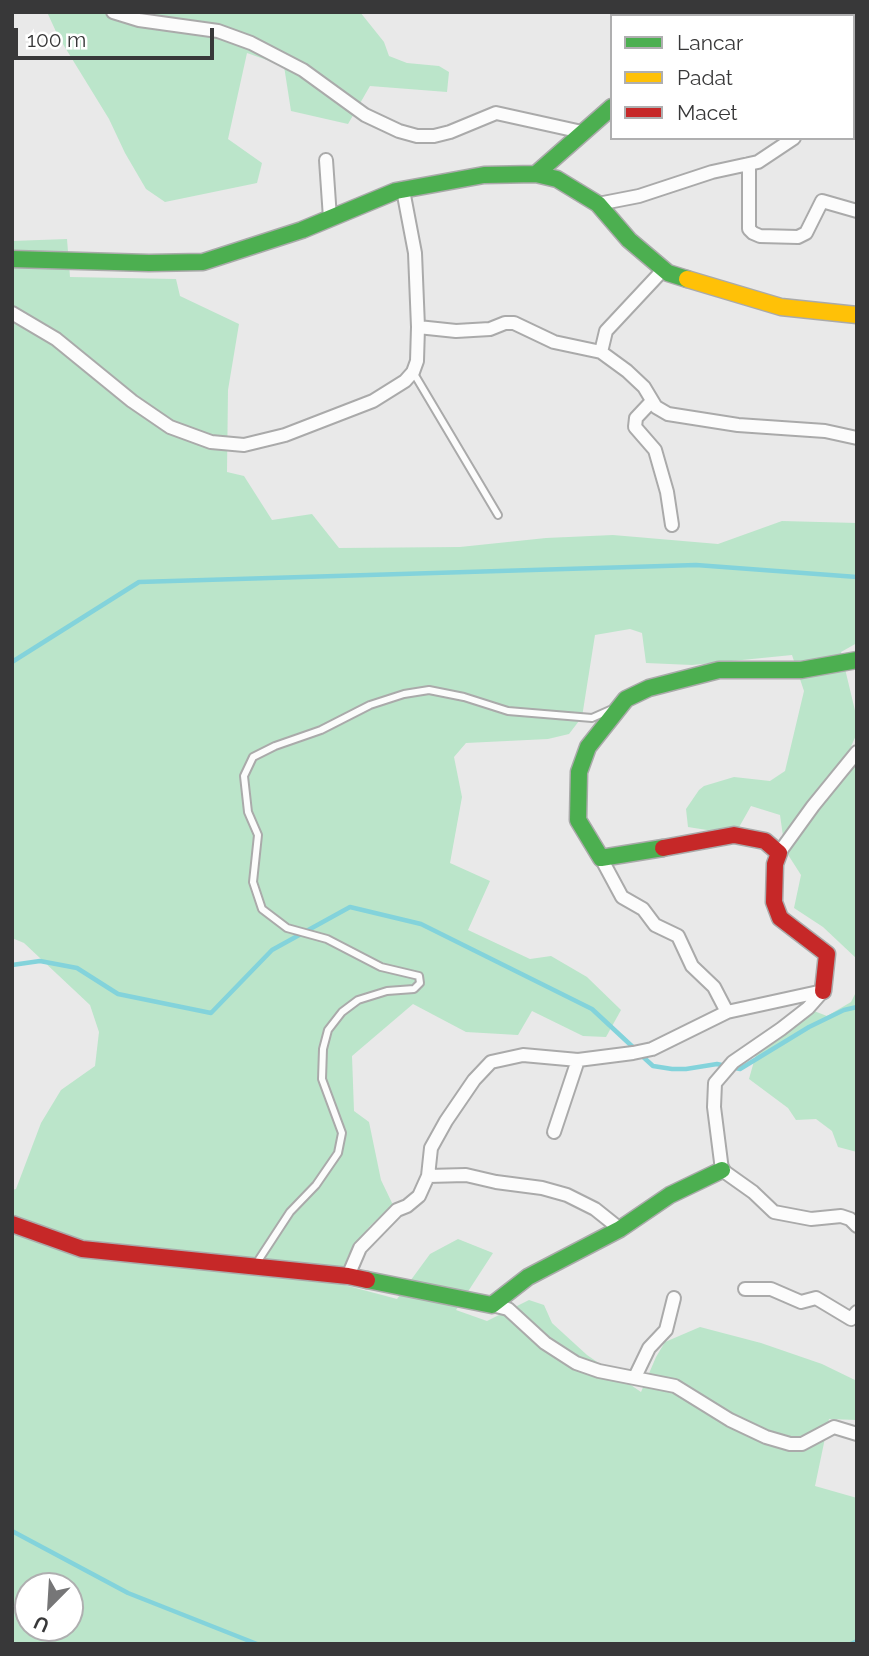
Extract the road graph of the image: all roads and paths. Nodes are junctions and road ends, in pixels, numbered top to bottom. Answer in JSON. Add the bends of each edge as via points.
{"nodes":[{"id":1,"x":113,"y":12,"type":"edge"},
{"id":2,"x":610,"y":109,"type":"edge"},
{"id":3,"x":582,"y":132,"type":"junction"},
{"id":4,"x":791,"y":140,"type":"edge"},
{"id":5,"x":326,"y":160,"type":"dead end"},
{"id":6,"x":749,"y":170,"type":"junction"},
{"id":7,"x":536,"y":174,"type":"junction"},
{"id":8,"x":403,"y":190,"type":"junction"},
{"id":9,"x":598,"y":204,"type":"junction"},
{"id":10,"x":857,"y":211,"type":"edge"},
{"id":11,"x":330,"y":218,"type":"junction"},
{"id":12,"x":12,"y":258,"type":"edge"},
{"id":13,"x":663,"y":270,"type":"junction"},
{"id":14,"x":12,"y":313,"type":"edge"},
{"id":15,"x":857,"y":315,"type":"edge"},
{"id":16,"x":418,"y":327,"type":"junction"},
{"id":17,"x":601,"y":352,"type":"junction"},
{"id":18,"x":413,"y":372,"type":"junction"},
{"id":19,"x":652,"y":401,"type":"junction"},
{"id":20,"x":857,"y":438,"type":"edge"},
{"id":21,"x":498,"y":515,"type":"dead end"},
{"id":22,"x":672,"y":525,"type":"dead end"},
{"id":23,"x":857,"y":660,"type":"edge"},
{"id":24,"x":626,"y":699,"type":"junction"},
{"id":25,"x":857,"y":752,"type":"edge"},
{"id":26,"x":779,"y":853,"type":"junction"},
{"id":27,"x":601,"y":858,"type":"junction"},
{"id":28,"x":823,"y":991,"type":"junction"},
{"id":29,"x":727,"y":1012,"type":"junction"},
{"id":30,"x":578,"y":1060,"type":"junction"},
{"id":31,"x":554,"y":1132,"type":"dead end"},
{"id":32,"x":722,"y":1170,"type":"junction"},
{"id":33,"x":428,"y":1176,"type":"junction"},
{"id":34,"x":12,"y":1224,"type":"edge"},
{"id":35,"x":857,"y":1226,"type":"edge"},
{"id":36,"x":620,"y":1229,"type":"junction"},
{"id":37,"x":255,"y":1265,"type":"junction"},
{"id":38,"x":348,"y":1276,"type":"junction"},
{"id":39,"x":745,"y":1289,"type":"dead end"},
{"id":40,"x":674,"y":1298,"type":"dead end"},
{"id":41,"x":492,"y":1305,"type":"junction"},
{"id":42,"x":857,"y":1312,"type":"edge"},
{"id":43,"x":635,"y":1377,"type":"junction"},
{"id":44,"x":857,"y":1434,"type":"edge"}],
"edges":[{"from":1,"to":3,"type":"street","via":[[218,31],[251,43],[303,70],[365,115],[417,136],[450,132],[496,113]]},
{"from":2,"to":3,"type":"street"},
{"from":3,"to":7,"type":"street"},
{"from":4,"to":6,"type":"street"},
{"from":5,"to":11,"type":"street"},
{"from":6,"to":9,"type":"street","via":[[712,172]]},
{"from":6,"to":10,"type":"street","via":[[749,229],[760,236],[806,233],[822,201]]},
{"from":7,"to":8,"type":"street","via":[[484,175]]},
{"from":7,"to":9,"type":"street","via":[[557,179]]},
{"from":8,"to":11,"type":"street"},
{"from":8,"to":16,"type":"street","via":[[415,253]]},
{"from":9,"to":13,"type":"street"},
{"from":11,"to":12,"type":"street","via":[[203,262]]},
{"from":13,"to":15,"type":"street","via":[[782,307]]},
{"from":13,"to":17,"type":"street","via":[[606,331]]},
{"from":14,"to":18,"type":"street","via":[[56,339],[170,427],[211,442],[244,445],[285,435],[373,401]]},
{"from":16,"to":17,"type":"street","via":[[456,331],[514,323],[554,342]]},
{"from":16,"to":18,"type":"street"},
{"from":17,"to":19,"type":"street","via":[[644,387]]},
{"from":18,"to":21,"type":"lane"},
{"from":19,"to":20,"type":"street","via":[[668,414],[717,423],[825,431]]},
{"from":19,"to":22,"type":"street","via":[[636,418],[635,427],[655,450]]},
{"from":23,"to":24,"type":"street","via":[[801,670],[719,670]]},
{"from":24,"to":27,"type":"street","via":[[588,747],[579,772],[578,820]]},
{"from":24,"to":37,"type":"lane","via":[[592,718],[508,711],[429,690],[370,705],[253,757],[244,776],[248,812],[258,835],[253,882],[262,909],[287,928],[327,939],[381,967],[419,976],[420,983],[414,989],[358,1000],[328,1030],[322,1079],[342,1133],[338,1153]]},
{"from":25,"to":26,"type":"street"},
{"from":26,"to":27,"type":"street","via":[[765,841],[734,835]]},
{"from":26,"to":28,"type":"street","via":[[774,902],[780,918],[827,954]]},
{"from":27,"to":29,"type":"street","via":[[622,897],[643,909],[654,925],[678,936],[692,966],[714,987]]},
{"from":28,"to":29,"type":"street"},
{"from":28,"to":32,"type":"street","via":[[808,1008],[729,1066],[715,1083]]},
{"from":29,"to":30,"type":"street","via":[[652,1049]]},
{"from":30,"to":31,"type":"street"},
{"from":30,"to":33,"type":"street","via":[[523,1055],[491,1062],[474,1080],[431,1148]]},
{"from":32,"to":35,"type":"street","via":[[774,1213],[811,1219],[841,1216]]},
{"from":32,"to":36,"type":"street","via":[[670,1195]]},
{"from":33,"to":36,"type":"street","via":[[466,1175],[542,1188],[595,1209]]},
{"from":33,"to":38,"type":"street","via":[[419,1196],[397,1210],[360,1248]]},
{"from":34,"to":37,"type":"street","via":[[82,1249]]},
{"from":36,"to":41,"type":"street","via":[[528,1276]]},
{"from":37,"to":38,"type":"street"},
{"from":38,"to":41,"type":"street"},
{"from":39,"to":42,"type":"street","via":[[771,1289],[801,1301],[816,1298],[851,1319]]},
{"from":40,"to":43,"type":"street","via":[[666,1329],[649,1348]]},
{"from":41,"to":43,"type":"street","via":[[508,1310],[576,1363]]},
{"from":43,"to":44,"type":"street","via":[[675,1386],[730,1420],[778,1441],[802,1444],[834,1427]]}]}
